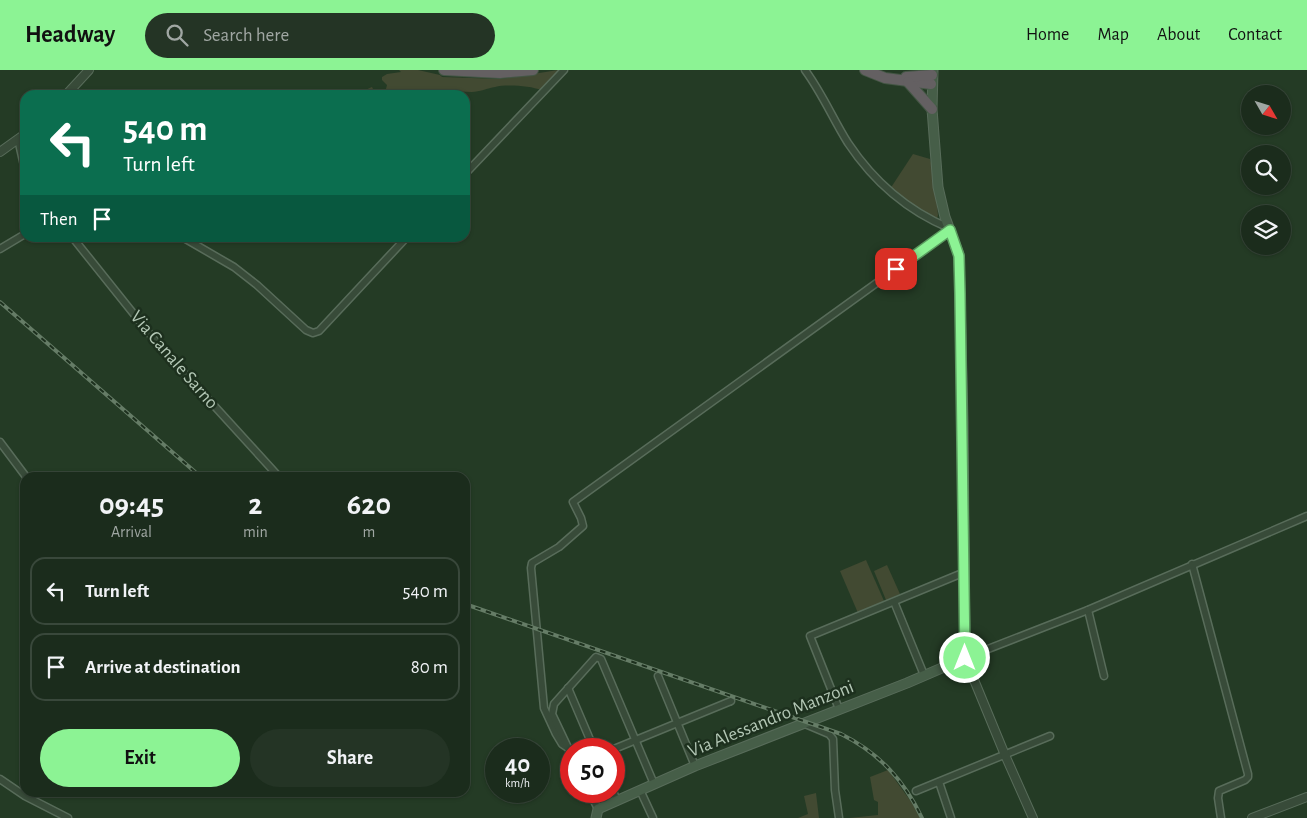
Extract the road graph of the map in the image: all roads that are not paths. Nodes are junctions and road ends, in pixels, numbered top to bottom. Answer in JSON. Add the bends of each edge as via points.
{"nodes":[{"id":1,"x":89,"y":70,"type":"edge"},
{"id":2,"x":444,"y":70,"type":"edge"},
{"id":3,"x":533,"y":70,"type":"edge"},
{"id":4,"x":564,"y":70,"type":"edge"},
{"id":5,"x":805,"y":70,"type":"edge"},
{"id":6,"x":864,"y":70,"type":"edge"},
{"id":7,"x":911,"y":76,"type":"edge"},
{"id":8,"x":932,"y":76,"type":"edge"},
{"id":9,"x":71,"y":90,"type":"edge"},
{"id":10,"x":932,"y":109,"type":"junction"},
{"id":11,"x":20,"y":141,"type":"edge"},
{"id":12,"x":0,"y":152,"type":"edge"},
{"id":13,"x":470,"y":169,"type":"edge"},
{"id":14,"x":950,"y":229,"type":"junction"},
{"id":15,"x":20,"y":237,"type":"edge"},
{"id":16,"x":76,"y":242,"type":"edge"},
{"id":17,"x":191,"y":242,"type":"edge"},
{"id":18,"x":402,"y":242,"type":"edge"},
{"id":19,"x":0,"y":249,"type":"edge"},
{"id":20,"x":0,"y":442,"type":"edge"},
{"id":21,"x":22,"y":472,"type":"edge"},
{"id":22,"x":275,"y":472,"type":"edge"},
{"id":23,"x":1307,"y":516,"type":"edge"},
{"id":24,"x":1192,"y":564,"type":"junction"},
{"id":25,"x":965,"y":572,"type":"junction"},
{"id":26,"x":895,"y":604,"type":"dead end"},
{"id":27,"x":1088,"y":610,"type":"junction"},
{"id":28,"x":965,"y":658,"type":"junction"},
{"id":29,"x":924,"y":675,"type":"junction"},
{"id":30,"x":658,"y":676,"type":"dead end"},
{"id":31,"x":1104,"y":676,"type":"dead end"},
{"id":32,"x":568,"y":688,"type":"junction"},
{"id":33,"x":731,"y":701,"type":"dead end"},
{"id":34,"x":839,"y":709,"type":"junction"},
{"id":35,"x":677,"y":722,"type":"junction"},
{"id":36,"x":802,"y":723,"type":"junction"},
{"id":37,"x":1050,"y":736,"type":"dead end"},
{"id":38,"x":564,"y":738,"type":"edge"},
{"id":39,"x":589,"y":738,"type":"edge"},
{"id":40,"x":635,"y":740,"type":"junction"},
{"id":41,"x":560,"y":741,"type":"edge"},
{"id":42,"x":625,"y":744,"type":"edge"},
{"id":43,"x":1004,"y":755,"type":"junction"},
{"id":44,"x":695,"y":766,"type":"junction"},
{"id":45,"x":0,"y":778,"type":"edge"},
{"id":46,"x":939,"y":782,"type":"junction"},
{"id":47,"x":654,"y":784,"type":"junction"},
{"id":48,"x":640,"y":790,"type":"junction"},
{"id":49,"x":20,"y":792,"type":"edge"},
{"id":50,"x":916,"y":792,"type":"dead end"},
{"id":51,"x":27,"y":797,"type":"edge"},
{"id":52,"x":625,"y":797,"type":"edge"},
{"id":53,"x":1307,"y":797,"type":"edge"},
{"id":54,"x":613,"y":803,"type":"edge"},
{"id":55,"x":597,"y":814,"type":"edge"},
{"id":56,"x":68,"y":818,"type":"edge"},
{"id":57,"x":652,"y":818,"type":"edge"},
{"id":58,"x":838,"y":818,"type":"edge"},
{"id":59,"x":952,"y":818,"type":"edge"},
{"id":60,"x":1033,"y":818,"type":"edge"},
{"id":61,"x":1221,"y":818,"type":"edge"},
{"id":62,"x":1252,"y":818,"type":"edge"}],
"edges":[{"from":1,"to":9,"type":"street"},
{"from":2,"to":3,"type":"highway","via":[[500,73]]},
{"from":4,"to":13,"type":"street"},
{"from":5,"to":14,"type":"street","via":[[848,143],[874,177],[911,209]]},
{"from":6,"to":7,"type":"highway","via":[[894,79]]},
{"from":7,"to":8,"type":"highway"},
{"from":7,"to":10,"type":"highway"},
{"from":8,"to":10,"type":"main road"},
{"from":10,"to":14,"type":"main road","via":[[938,187]]},
{"from":11,"to":12,"type":"street"},
{"from":14,"to":25,"type":"main road","via":[[959,256]]},
{"from":14,"to":41,"type":"street","via":[[573,502],[582,526],[560,547],[532,563],[531,568],[544,708]]},
{"from":15,"to":19,"type":"street"},
{"from":16,"to":22,"type":"street","name":"Via Canale Sarno","via":[[157,343]]},
{"from":17,"to":18,"type":"street","via":[[234,267],[313,333],[319,331]]},
{"from":20,"to":21,"type":"street"},
{"from":23,"to":24,"type":"street"},
{"from":24,"to":27,"type":"street"},
{"from":24,"to":61,"type":"street","via":[[1248,774],[1245,780],[1219,791]]},
{"from":25,"to":28,"type":"main road"},
{"from":25,"to":34,"type":"street","via":[[810,636]]},
{"from":26,"to":29,"type":"street"},
{"from":27,"to":28,"type":"street"},
{"from":27,"to":31,"type":"street"},
{"from":28,"to":29,"type":"main road","name":"Via Alessandro Manzoni"},
{"from":28,"to":43,"type":"street"},
{"from":29,"to":34,"type":"main road","name":"Via Alessandro Manzoni"},
{"from":30,"to":35,"type":"street"},
{"from":32,"to":38,"type":"street","via":[[554,704],[552,714]]},
{"from":32,"to":39,"type":"street"},
{"from":32,"to":40,"type":"street","via":[[596,657],[601,659]]},
{"from":33,"to":35,"type":"street"},
{"from":34,"to":36,"type":"main road","name":"Via Alessandro Manzoni"},
{"from":35,"to":40,"type":"street"},
{"from":35,"to":44,"type":"street"},
{"from":36,"to":44,"type":"main road","name":"Via Alessandro Manzoni"},
{"from":36,"to":58,"type":"street","via":[[829,734],[832,739]]},
{"from":37,"to":43,"type":"street"},
{"from":40,"to":42,"type":"street"},
{"from":40,"to":47,"type":"street"},
{"from":43,"to":46,"type":"street"},
{"from":43,"to":60,"type":"street"},
{"from":44,"to":47,"type":"main road","name":"Via Alessandro Manzoni"},
{"from":45,"to":49,"type":"street"},
{"from":46,"to":50,"type":"street"},
{"from":46,"to":59,"type":"street"},
{"from":47,"to":48,"type":"main road","name":"Via Alessandro Manzoni"},
{"from":48,"to":52,"type":"main road","name":"Via Alessandro Manzoni"},
{"from":48,"to":57,"type":"street"},
{"from":51,"to":56,"type":"street"},
{"from":53,"to":62,"type":"street"},
{"from":54,"to":55,"type":"main road","name":"Via Alessandro Manzoni"}]}
